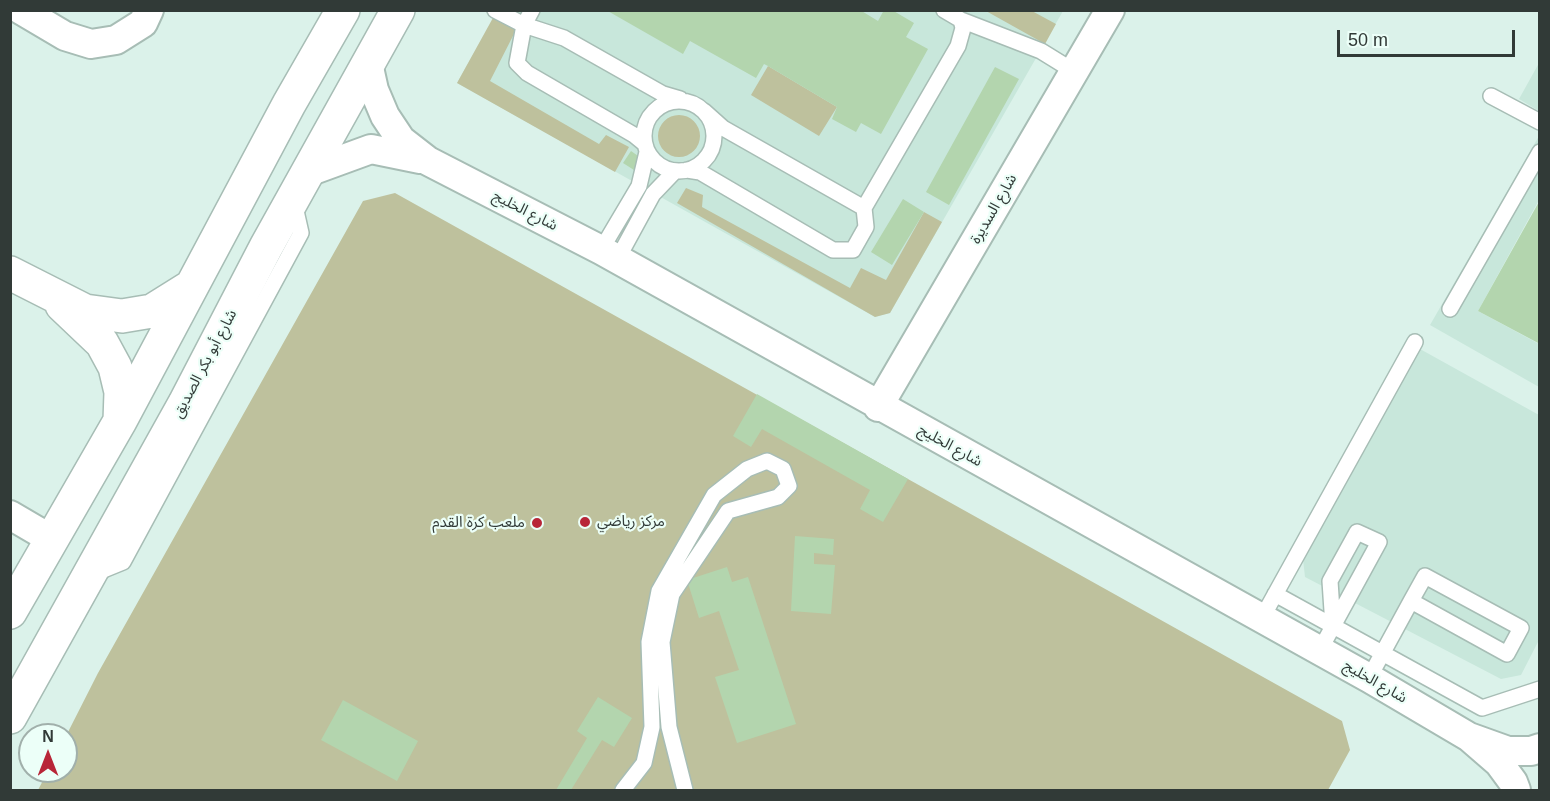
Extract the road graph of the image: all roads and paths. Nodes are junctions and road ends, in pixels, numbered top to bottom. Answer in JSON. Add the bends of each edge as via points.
{"nodes":[{"id":1,"x":21,"y":10,"type":"edge"},
{"id":2,"x":150,"y":10,"type":"edge"},
{"id":3,"x":343,"y":10,"type":"edge"},
{"id":4,"x":398,"y":10,"type":"edge"},
{"id":5,"x":495,"y":10,"type":"edge"},
{"id":6,"x":532,"y":10,"type":"edge"},
{"id":7,"x":944,"y":10,"type":"edge"},
{"id":8,"x":1110,"y":10,"type":"edge"},
{"id":9,"x":961,"y":20,"type":"junction"},
{"id":10,"x":524,"y":25,"type":"junction"},
{"id":11,"x":368,"y":63,"type":"junction"},
{"id":12,"x":1075,"y":72,"type":"junction"},
{"id":13,"x":1491,"y":96,"type":"dead end"},
{"id":14,"x":683,"y":100,"type":"junction"},
{"id":15,"x":289,"y":104,"type":"junction"},
{"id":16,"x":704,"y":111,"type":"junction"},
{"id":17,"x":1539,"y":122,"type":"edge"},
{"id":18,"x":646,"y":148,"type":"junction"},
{"id":19,"x":1539,"y":152,"type":"edge"},
{"id":20,"x":428,"y":161,"type":"junction"},
{"id":21,"x":681,"y":170,"type":"junction"},
{"id":22,"x":1534,"y":176,"type":"edge"},
{"id":23,"x":300,"y":185,"type":"junction"},
{"id":24,"x":864,"y":208,"type":"junction"},
{"id":25,"x":266,"y":247,"type":"junction"},
{"id":26,"x":609,"y":255,"type":"junction"},
{"id":27,"x":10,"y":273,"type":"edge"},
{"id":28,"x":193,"y":285,"type":"junction"},
{"id":29,"x":55,"y":298,"type":"junction"},
{"id":30,"x":1450,"y":309,"type":"dead end"},
{"id":31,"x":1415,"y":342,"type":"dead end"},
{"id":32,"x":878,"y":407,"type":"junction"},
{"id":33,"x":120,"y":421,"type":"junction"},
{"id":34,"x":10,"y":516,"type":"edge"},
{"id":35,"x":51,"y":539,"type":"junction"},
{"id":36,"x":90,"y":575,"type":"junction"},
{"id":37,"x":1411,"y":601,"type":"junction"},
{"id":38,"x":1269,"y":606,"type":"junction"},
{"id":39,"x":10,"y":612,"type":"edge"},
{"id":40,"x":1326,"y":638,"type":"junction"},
{"id":41,"x":1383,"y":653,"type":"junction"},
{"id":42,"x":1369,"y":678,"type":"junction"},
{"id":43,"x":1539,"y":689,"type":"edge"},
{"id":44,"x":10,"y":717,"type":"edge"},
{"id":45,"x":1468,"y":737,"type":"junction"},
{"id":46,"x":1539,"y":748,"type":"edge"},
{"id":47,"x":623,"y":790,"type":"edge"},
{"id":48,"x":685,"y":790,"type":"edge"},
{"id":49,"x":1516,"y":790,"type":"edge"}],
"edges":[{"from":1,"to":2,"type":"street","via":[[65,36],[91,44],[116,40],[143,23]]},
{"from":3,"to":15,"type":"street"},
{"from":4,"to":11,"type":"street","name":"شارع أبو بكر الصديق"},
{"from":5,"to":10,"type":"lane"},
{"from":6,"to":10,"type":"lane"},
{"from":7,"to":9,"type":"lane"},
{"from":8,"to":12,"type":"street","name":"شارع السديرة"},
{"from":9,"to":12,"type":"lane","via":[[1041,51]]},
{"from":9,"to":24,"type":"lane","via":[[963,28],[957,46]]},
{"from":10,"to":14,"type":"lane","via":[[564,38],[663,94]]},
{"from":10,"to":18,"type":"lane","via":[[517,63],[527,73],[634,135]]},
{"from":11,"to":20,"type":"street","name":"شارع الخليج","via":[[385,116],[401,140]]},
{"from":11,"to":23,"type":"street","name":"شارع أبو بكر الصديق"},
{"from":12,"to":32,"type":"street","name":"شارع السديرة"},
{"from":13,"to":17,"type":"lane"},
{"from":14,"to":16,"type":"lane"},
{"from":14,"to":18,"type":"lane","via":[[670,101],[650,115],[644,128]]},
{"from":15,"to":25,"type":"street","via":[[312,107],[318,118],[316,131],[266,219]]},
{"from":15,"to":28,"type":"street"},
{"from":16,"to":21,"type":"lane","via":[[712,121],[713,145],[699,165]]},
{"from":16,"to":24,"type":"lane","via":[[723,128]]},
{"from":18,"to":21,"type":"lane","via":[[663,168]]},
{"from":18,"to":26,"type":"lane","via":[[639,186]]},
{"from":19,"to":22,"type":"lane"},
{"from":20,"to":23,"type":"street","name":"شارع الخليج","via":[[371,149]]},
{"from":20,"to":26,"type":"street","name":"شارع الخليج"},
{"from":21,"to":24,"type":"lane","via":[[700,172],[833,250],[853,250],[866,227]]},
{"from":21,"to":26,"type":"lane","via":[[653,194]]},
{"from":22,"to":30,"type":"lane"},
{"from":23,"to":25,"type":"street","name":"شارع أبو بكر الصديق"},
{"from":23,"to":36,"type":"lane","via":[[301,233],[123,562]]},
{"from":25,"to":36,"type":"street","name":"شارع أبو بكر الصديق"},
{"from":26,"to":32,"type":"street","name":"شارع الخليج"},
{"from":27,"to":29,"type":"street"},
{"from":28,"to":29,"type":"street","via":[[152,311],[122,316],[85,311]]},
{"from":28,"to":33,"type":"street"},
{"from":29,"to":33,"type":"street","via":[[102,343],[121,392]]},
{"from":31,"to":38,"type":"lane"},
{"from":32,"to":38,"type":"street","name":"شارع الخليج"},
{"from":33,"to":35,"type":"street"},
{"from":34,"to":35,"type":"street"},
{"from":35,"to":39,"type":"street"},
{"from":36,"to":44,"type":"street","name":"شارع أبو بكر الصديق"},
{"from":37,"to":37,"type":"lane","via":[[1507,654],[1521,628],[1425,576]]},
{"from":37,"to":41,"type":"lane"},
{"from":38,"to":40,"type":"street","name":"شارع الخليج"},
{"from":40,"to":40,"type":"lane","via":[[1330,581],[1357,532],[1379,542]]},
{"from":40,"to":41,"type":"lane"},
{"from":40,"to":42,"type":"street","name":"شارع الخليج"},
{"from":41,"to":42,"type":"lane"},
{"from":41,"to":43,"type":"lane","via":[[1482,708]]},
{"from":42,"to":45,"type":"street","name":"شارع الخليج"},
{"from":45,"to":46,"type":"street","name":"شارع الخليج","via":[[1508,751]]},
{"from":45,"to":49,"type":"street","name":"شارع الخليج","via":[[1499,763]]},
{"from":47,"to":48,"type":"lane","via":[[644,763],[652,727],[649,642],[659,591],[714,495],[747,469],[767,461],[783,469],[789,486],[778,497],[728,511],[672,594],[662,642],[669,727]]}]}
